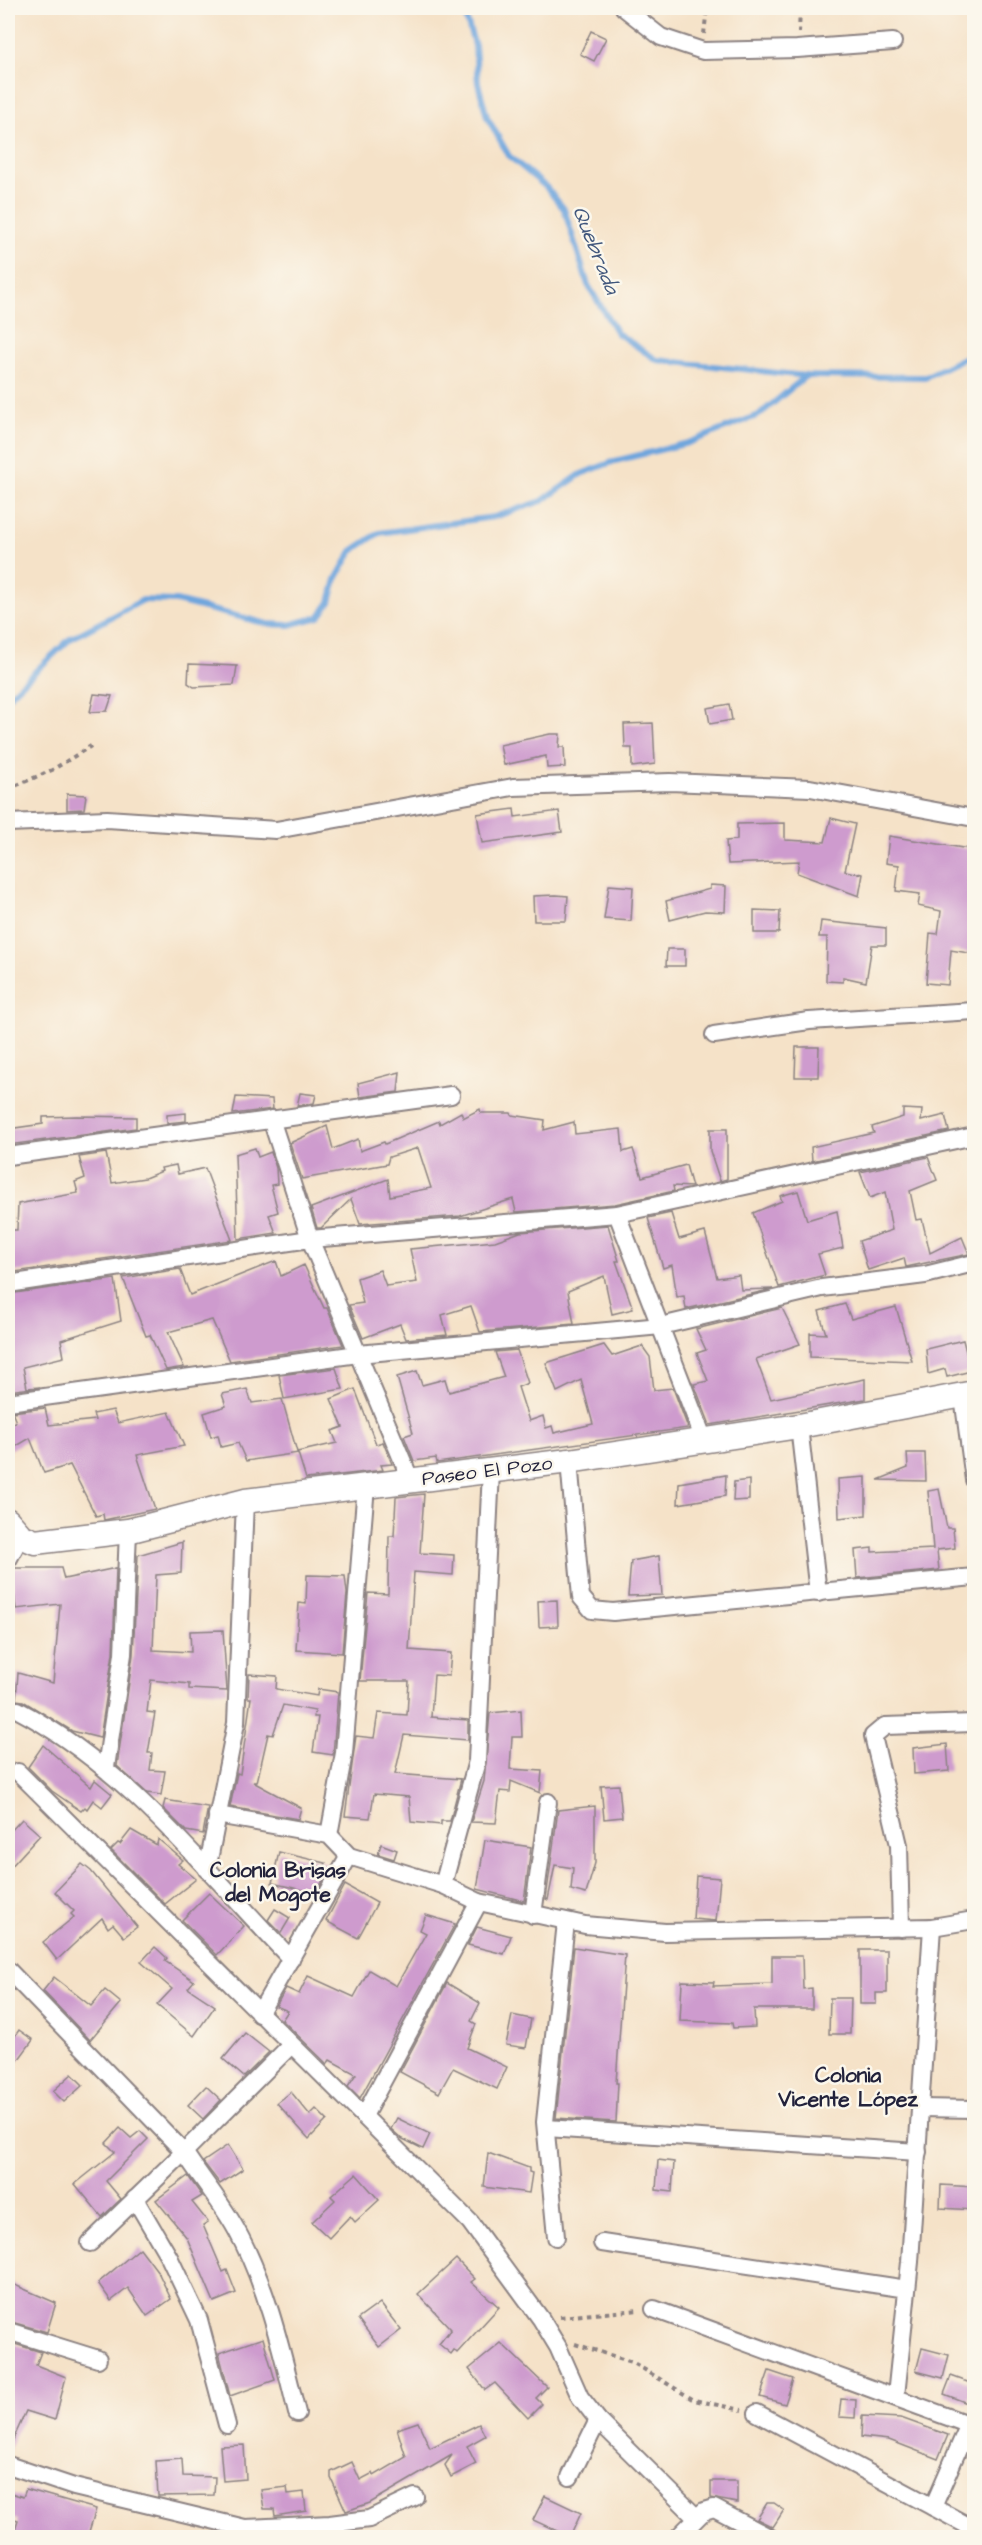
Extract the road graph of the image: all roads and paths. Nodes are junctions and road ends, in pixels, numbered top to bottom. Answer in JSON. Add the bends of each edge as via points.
{"nodes":[{"id":1,"x":624,"y":8,"type":"edge"},
{"id":2,"x":707,"y":8,"type":"edge"},
{"id":3,"x":893,"y":42,"type":"dead end"},
{"id":4,"x":703,"y":51,"type":"junction"},
{"id":5,"x":91,"y":746,"type":"dead end"},
{"id":6,"x":8,"y":789,"type":"edge"},
{"id":7,"x":975,"y":818,"type":"edge"},
{"id":8,"x":8,"y":823,"type":"edge"},
{"id":9,"x":975,"y":1011,"type":"edge"},
{"id":10,"x":714,"y":1035,"type":"dead end"},
{"id":11,"x":451,"y":1095,"type":"dead end"},
{"id":12,"x":270,"y":1119,"type":"junction"},
{"id":13,"x":975,"y":1136,"type":"edge"},
{"id":14,"x":8,"y":1156,"type":"edge"},
{"id":15,"x":617,"y":1214,"type":"junction"},
{"id":16,"x":310,"y":1239,"type":"junction"},
{"id":17,"x":975,"y":1263,"type":"edge"},
{"id":18,"x":8,"y":1284,"type":"edge"},
{"id":19,"x":661,"y":1326,"type":"junction"},
{"id":20,"x":358,"y":1354,"type":"junction"},
{"id":21,"x":969,"y":1395,"type":"edge"},
{"id":22,"x":8,"y":1402,"type":"edge"},
{"id":23,"x":799,"y":1425,"type":"junction"},
{"id":24,"x":704,"y":1440,"type":"junction"},
{"id":25,"x":569,"y":1461,"type":"junction"},
{"id":26,"x":491,"y":1471,"type":"junction"},
{"id":27,"x":975,"y":1480,"type":"edge"},
{"id":28,"x":411,"y":1481,"type":"junction"},
{"id":29,"x":366,"y":1486,"type":"junction"},
{"id":30,"x":245,"y":1501,"type":"junction"},
{"id":31,"x":14,"y":1528,"type":"edge"},
{"id":32,"x":128,"y":1531,"type":"junction"},
{"id":33,"x":8,"y":1560,"type":"edge"},
{"id":34,"x":975,"y":1576,"type":"edge"},
{"id":35,"x":818,"y":1593,"type":"junction"},
{"id":36,"x":18,"y":1710,"type":"dead end"},
{"id":37,"x":975,"y":1723,"type":"edge"},
{"id":38,"x":106,"y":1767,"type":"junction"},
{"id":39,"x":18,"y":1772,"type":"dead end"},
{"id":40,"x":548,"y":1802,"type":"dead end"},
{"id":41,"x":218,"y":1815,"type":"junction"},
{"id":42,"x":329,"y":1835,"type":"junction"},
{"id":43,"x":348,"y":1856,"type":"junction"},
{"id":44,"x":207,"y":1870,"type":"junction"},
{"id":45,"x":443,"y":1885,"type":"junction"},
{"id":46,"x":479,"y":1902,"type":"junction"},
{"id":47,"x":533,"y":1915,"type":"junction"},
{"id":48,"x":975,"y":1920,"type":"edge"},
{"id":49,"x":566,"y":1922,"type":"junction"},
{"id":50,"x":932,"y":1927,"type":"junction"},
{"id":51,"x":901,"y":1928,"type":"junction"},
{"id":52,"x":291,"y":1959,"type":"junction"},
{"id":53,"x":8,"y":1970,"type":"edge"},
{"id":54,"x":259,"y":2014,"type":"junction"},
{"id":55,"x":291,"y":2045,"type":"junction"},
{"id":56,"x":921,"y":2108,"type":"junction"},
{"id":57,"x":975,"y":2109,"type":"edge"},
{"id":58,"x":364,"y":2116,"type":"junction"},
{"id":59,"x":546,"y":2128,"type":"junction"},
{"id":60,"x":184,"y":2152,"type":"junction"},
{"id":61,"x":918,"y":2152,"type":"junction"},
{"id":62,"x":135,"y":2199,"type":"junction"},
{"id":63,"x":556,"y":2237,"type":"dead end"},
{"id":64,"x":90,"y":2242,"type":"dead end"},
{"id":65,"x":602,"y":2243,"type":"dead end"},
{"id":66,"x":907,"y":2289,"type":"junction"},
{"id":67,"x":654,"y":2309,"type":"joint"},
{"id":68,"x":541,"y":2319,"type":"junction"},
{"id":69,"x":8,"y":2331,"type":"edge"},
{"id":70,"x":558,"y":2347,"type":"junction"},
{"id":71,"x":98,"y":2359,"type":"dead end"},
{"id":72,"x":896,"y":2396,"type":"junction"},
{"id":73,"x":297,"y":2413,"type":"dead end"},
{"id":74,"x":757,"y":2413,"type":"joint"},
{"id":75,"x":598,"y":2420,"type":"junction"},
{"id":76,"x":972,"y":2421,"type":"edge"},
{"id":77,"x":227,"y":2425,"type":"dead end"},
{"id":78,"x":8,"y":2465,"type":"edge"},
{"id":79,"x":570,"y":2477,"type":"dead end"},
{"id":80,"x":415,"y":2497,"type":"dead end"},
{"id":81,"x":933,"y":2506,"type":"junction"},
{"id":82,"x":696,"y":2517,"type":"junction"},
{"id":83,"x":975,"y":2529,"type":"edge"},
{"id":84,"x":677,"y":2538,"type":"edge"},
{"id":85,"x":771,"y":2538,"type":"edge"}],
"edges":[{"from":1,"to":4,"type":"street","via":[[661,37]]},
{"from":2,"to":4,"type":"path"},
{"from":3,"to":4,"type":"street"},
{"from":5,"to":6,"type":"path","via":[[52,770]]},
{"from":7,"to":8,"type":"street","via":[[810,788],[669,782],[513,788],[276,830],[107,819]]},
{"from":9,"to":10,"type":"street","via":[[810,1021]]},
{"from":11,"to":12,"type":"street"},
{"from":12,"to":14,"type":"street"},
{"from":12,"to":16,"type":"street"},
{"from":13,"to":15,"type":"street"},
{"from":15,"to":16,"type":"street"},
{"from":15,"to":19,"type":"street"},
{"from":16,"to":18,"type":"street"},
{"from":16,"to":20,"type":"street"},
{"from":17,"to":19,"type":"street","via":[[925,1275],[822,1288]]},
{"from":19,"to":20,"type":"street"},
{"from":19,"to":24,"type":"street"},
{"from":20,"to":22,"type":"street"},
{"from":20,"to":28,"type":"street"},
{"from":21,"to":23,"type":"street","name":"Paseo El Pozo"},
{"from":21,"to":27,"type":"street"},
{"from":23,"to":24,"type":"street","name":"Paseo El Pozo"},
{"from":23,"to":35,"type":"street"},
{"from":24,"to":25,"type":"street","name":"Paseo El Pozo"},
{"from":25,"to":26,"type":"street","name":"Paseo El Pozo"},
{"from":25,"to":35,"type":"street","via":[[581,1597],[592,1610],[613,1612]]},
{"from":26,"to":28,"type":"street","name":"Paseo El Pozo"},
{"from":26,"to":45,"type":"street","via":[[477,1761]]},
{"from":28,"to":29,"type":"street","name":"Paseo El Pozo"},
{"from":29,"to":30,"type":"street","name":"Paseo El Pozo"},
{"from":29,"to":42,"type":"street","via":[[344,1754]]},
{"from":30,"to":32,"type":"street","name":"Paseo El Pozo"},
{"from":30,"to":41,"type":"street","via":[[236,1723]]},
{"from":31,"to":32,"type":"street","name":"Paseo El Pozo","via":[[35,1542]]},
{"from":31,"to":33,"type":"street"},
{"from":32,"to":38,"type":"street","via":[[123,1654]]},
{"from":34,"to":35,"type":"street"},
{"from":36,"to":38,"type":"street","via":[[56,1730]]},
{"from":37,"to":51,"type":"street","via":[[885,1726],[873,1736],[898,1845]]},
{"from":38,"to":44,"type":"street"},
{"from":39,"to":54,"type":"street"},
{"from":40,"to":47,"type":"street"},
{"from":41,"to":42,"type":"street"},
{"from":41,"to":44,"type":"street"},
{"from":42,"to":43,"type":"street"},
{"from":43,"to":45,"type":"street"},
{"from":43,"to":52,"type":"street"},
{"from":44,"to":52,"type":"street"},
{"from":45,"to":46,"type":"street"},
{"from":46,"to":47,"type":"street"},
{"from":46,"to":58,"type":"street"},
{"from":47,"to":49,"type":"street"},
{"from":48,"to":50,"type":"street"},
{"from":49,"to":51,"type":"street","via":[[665,1932]]},
{"from":49,"to":59,"type":"street"},
{"from":50,"to":51,"type":"street"},
{"from":50,"to":56,"type":"street"},
{"from":52,"to":54,"type":"street"},
{"from":53,"to":60,"type":"street"},
{"from":54,"to":55,"type":"street"},
{"from":55,"to":58,"type":"street"},
{"from":55,"to":60,"type":"street"},
{"from":56,"to":57,"type":"street"},
{"from":56,"to":61,"type":"street"},
{"from":58,"to":68,"type":"street","via":[[470,2222]]},
{"from":59,"to":61,"type":"street"},
{"from":59,"to":63,"type":"street"},
{"from":60,"to":62,"type":"street"},
{"from":60,"to":73,"type":"street","via":[[236,2229],[260,2285]]},
{"from":61,"to":66,"type":"street"},
{"from":62,"to":64,"type":"street"},
{"from":62,"to":77,"type":"street","via":[[170,2257],[199,2320]]},
{"from":65,"to":66,"type":"street"},
{"from":66,"to":72,"type":"street"},
{"from":67,"to":68,"type":"path"},
{"from":67,"to":72,"type":"street"},
{"from":68,"to":70,"type":"street"},
{"from":69,"to":71,"type":"street"},
{"from":70,"to":74,"type":"path","via":[[568,2341],[632,2362],[694,2400]]},
{"from":70,"to":75,"type":"street","via":[[580,2397]]},
{"from":72,"to":76,"type":"street"},
{"from":74,"to":81,"type":"street"},
{"from":75,"to":79,"type":"street"},
{"from":75,"to":82,"type":"street"},
{"from":76,"to":81,"type":"street"},
{"from":78,"to":80,"type":"street","via":[[74,2487],[245,2528],[369,2519]]},
{"from":81,"to":83,"type":"street"},
{"from":82,"to":84,"type":"street"},
{"from":82,"to":85,"type":"street","via":[[714,2508]]}]}
